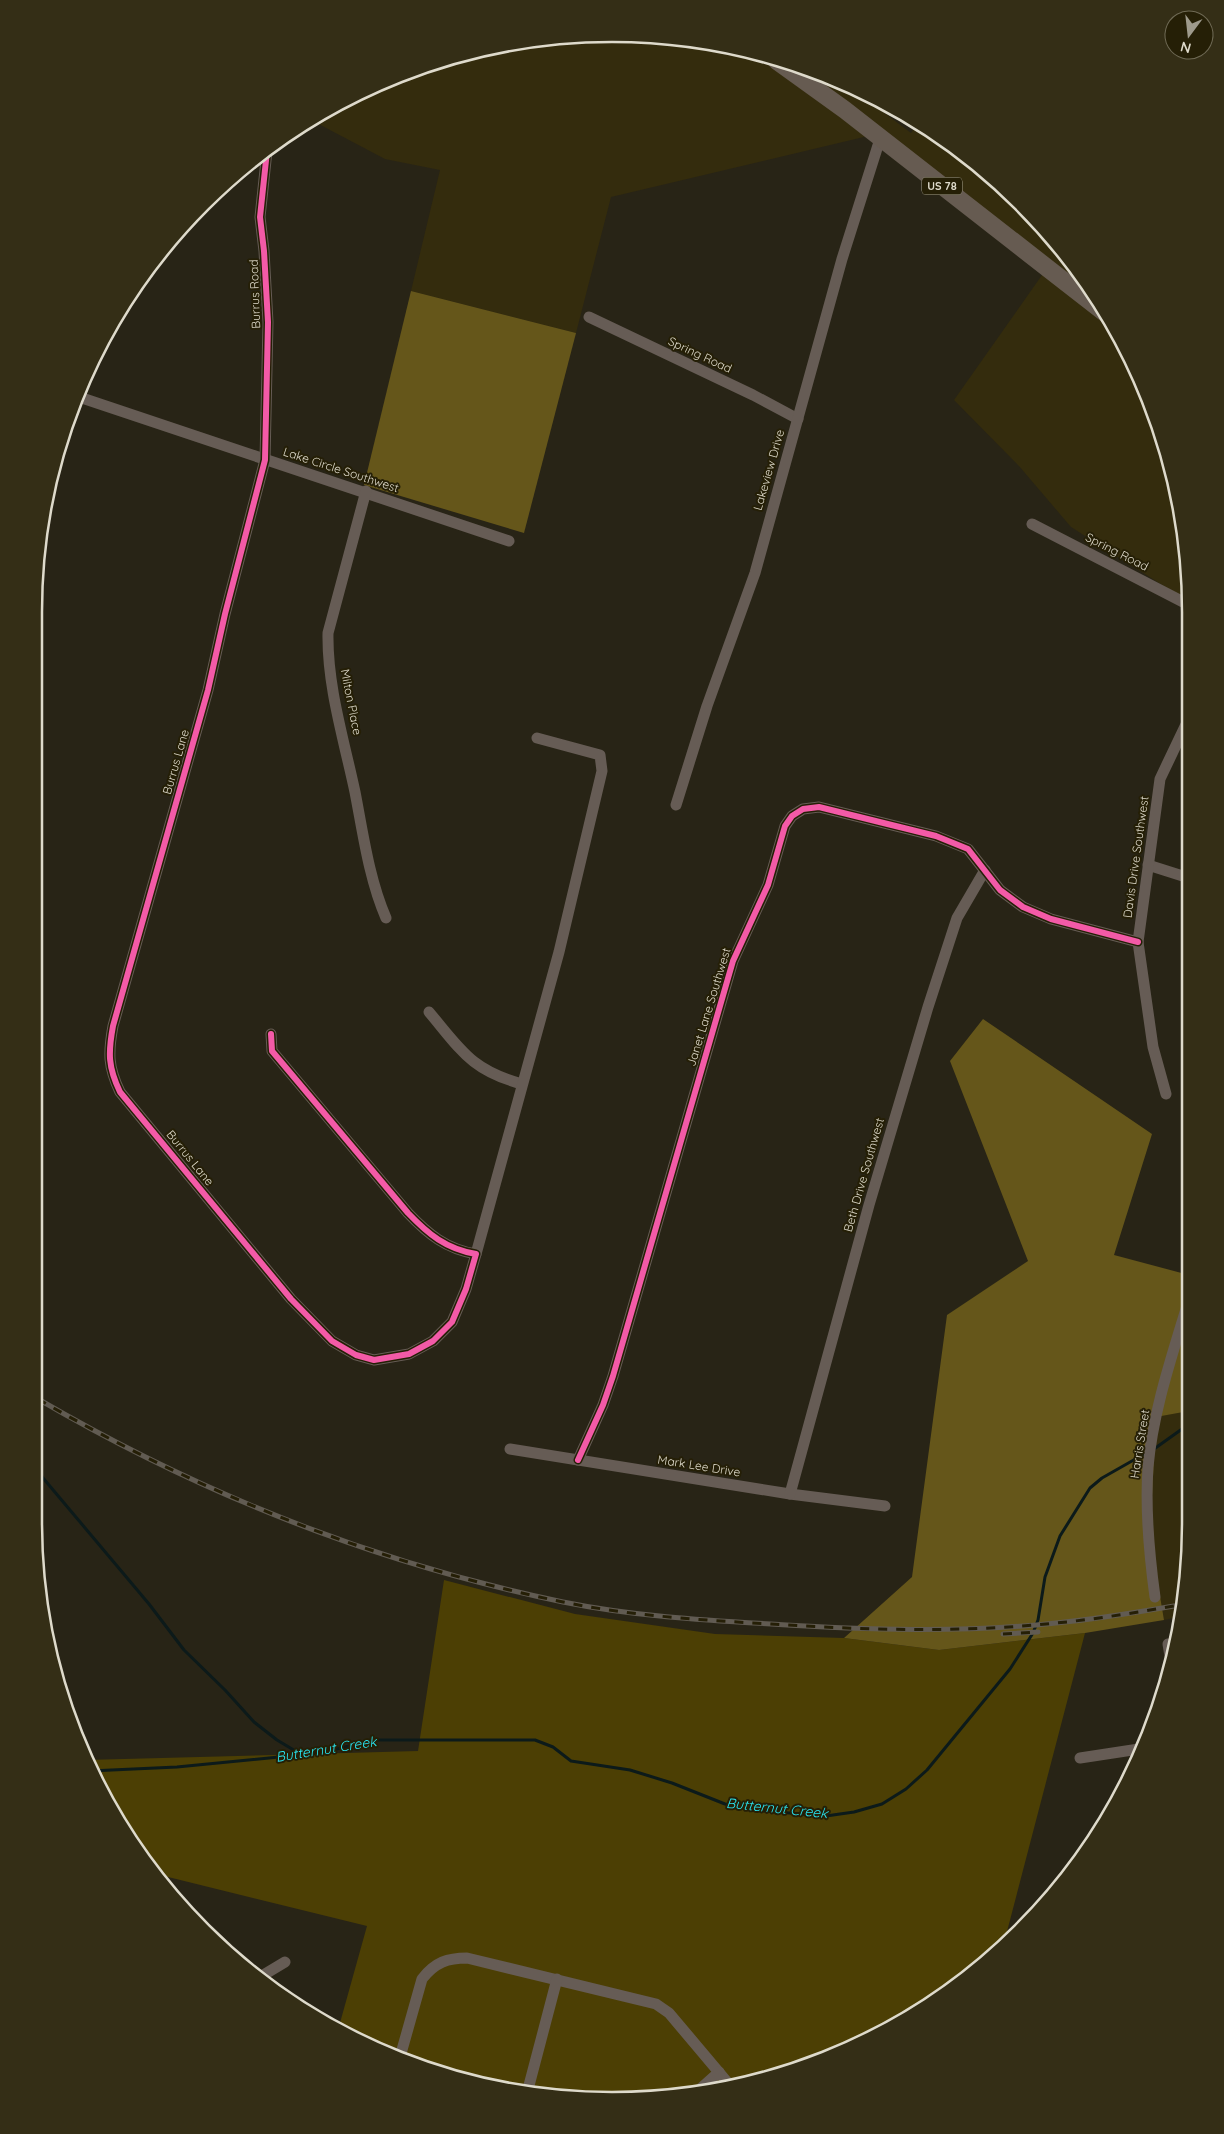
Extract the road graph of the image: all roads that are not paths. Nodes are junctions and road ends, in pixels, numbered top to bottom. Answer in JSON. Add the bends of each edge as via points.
{"nodes":[{"id":1,"x":791,"y":72,"type":"edge"},
{"id":2,"x":880,"y":139,"type":"junction"},
{"id":3,"x":266,"y":159,"type":"edge"},
{"id":4,"x":1088,"y":299,"type":"edge"},
{"id":5,"x":589,"y":317,"type":"dead end"},
{"id":6,"x":84,"y":399,"type":"edge"},
{"id":7,"x":798,"y":419,"type":"junction"},
{"id":8,"x":265,"y":460,"type":"junction"},
{"id":9,"x":366,"y":492,"type":"junction"},
{"id":10,"x":1032,"y":524,"type":"dead end"},
{"id":11,"x":508,"y":540,"type":"dead end"},
{"id":12,"x":1181,"y":601,"type":"edge"},
{"id":13,"x":1182,"y":733,"type":"edge"},
{"id":14,"x":537,"y":738,"type":"dead end"},
{"id":15,"x":676,"y":805,"type":"dead end"},
{"id":16,"x":1148,"y":865,"type":"junction"},
{"id":17,"x":985,"y":870,"type":"junction"},
{"id":18,"x":1182,"y":876,"type":"edge"},
{"id":19,"x":386,"y":918,"type":"dead end"},
{"id":20,"x":1138,"y":942,"type":"junction"},
{"id":21,"x":429,"y":1012,"type":"dead end"},
{"id":22,"x":271,"y":1034,"type":"dead end"},
{"id":23,"x":522,"y":1084,"type":"junction"},
{"id":24,"x":1166,"y":1094,"type":"dead end"},
{"id":25,"x":476,"y":1254,"type":"junction"},
{"id":26,"x":1182,"y":1325,"type":"edge"},
{"id":27,"x":510,"y":1449,"type":"dead end"},
{"id":28,"x":578,"y":1460,"type":"junction"},
{"id":29,"x":790,"y":1494,"type":"junction"},
{"id":30,"x":885,"y":1506,"type":"dead end"},
{"id":31,"x":1155,"y":1597,"type":"dead end"},
{"id":32,"x":1134,"y":1750,"type":"edge"},
{"id":33,"x":1080,"y":1758,"type":"dead end"},
{"id":34,"x":284,"y":1962,"type":"dead end"},
{"id":35,"x":265,"y":1974,"type":"edge"},
{"id":36,"x":557,"y":1979,"type":"junction"},
{"id":37,"x":402,"y":2051,"type":"edge"},
{"id":38,"x":719,"y":2072,"type":"junction"},
{"id":39,"x":726,"y":2080,"type":"edge"},
{"id":40,"x":706,"y":2084,"type":"edge"},
{"id":41,"x":529,"y":2086,"type":"edge"}],
"edges":[{"from":1,"to":2,"type":"main road","number":"US 78"},
{"from":2,"to":4,"type":"main road","number":"US 78"},
{"from":2,"to":7,"type":"street","name":"Lakeview Drive","via":[[842,259]]},
{"from":3,"to":8,"type":"street","name":"Burrus Road","via":[[260,217],[267,314]]},
{"from":5,"to":7,"type":"street","name":"Spring Road"},
{"from":6,"to":8,"type":"street","name":"Lake Circle Southwest"},
{"from":7,"to":15,"type":"street","name":"Lakeview Drive","via":[[755,573],[707,706]]},
{"from":8,"to":9,"type":"street","name":"Lake Circle Southwest"},
{"from":8,"to":25,"type":"street","name":"Burrus Lane","via":[[208,690],[113,1026],[109,1051],[111,1073],[120,1092],[290,1299],[332,1341],[356,1355],[374,1360],[409,1354],[433,1341],[452,1322]]},
{"from":9,"to":11,"type":"street","name":"Lake Circle Southwest"},
{"from":9,"to":19,"type":"street","name":"Milton Place","via":[[328,633],[328,651],[367,852]]},
{"from":10,"to":12,"type":"street","name":"Spring Road"},
{"from":13,"to":16,"type":"street","name":"Davis Drive Southwest","via":[[1160,779]]},
{"from":14,"to":23,"type":"street","name":"Burrus Lane","via":[[600,755],[602,771],[559,952]]},
{"from":16,"to":18,"type":"street"},
{"from":16,"to":20,"type":"street","name":"Davis Drive Southwest"},
{"from":17,"to":20,"type":"street","name":"Janet Lane Southwest","via":[[1000,890],[1023,907],[1051,919]]},
{"from":17,"to":28,"type":"street","name":"Janet Lane Southwest","via":[[968,849],[936,836],[819,807],[804,809],[792,816],[785,826],[768,885],[733,960],[613,1376]]},
{"from":17,"to":29,"type":"street","name":"Beth Drive Southwest","via":[[957,918],[928,1007],[869,1205]]},
{"from":20,"to":24,"type":"street","name":"Davis Drive Southwest","via":[[1153,1047]]},
{"from":21,"to":23,"type":"street","via":[[471,1062],[498,1078]]},
{"from":22,"to":25,"type":"street","via":[[272,1051],[408,1213],[428,1234],[446,1245]]},
{"from":23,"to":25,"type":"street","name":"Burrus Lane"},
{"from":26,"to":31,"type":"street","name":"Harris Street","via":[[1148,1465],[1146,1503]]},
{"from":27,"to":28,"type":"street","name":"Mark Lee Drive"},
{"from":28,"to":29,"type":"street","name":"Mark Lee Drive"},
{"from":29,"to":30,"type":"street","name":"Mark Lee Drive"},
{"from":32,"to":33,"type":"street"},
{"from":34,"to":35,"type":"street"},
{"from":36,"to":37,"type":"street","via":[[467,1958],[445,1960],[428,1971],[420,1985]]},
{"from":36,"to":38,"type":"street","via":[[646,2000],[661,2007]]},
{"from":36,"to":41,"type":"street"},
{"from":38,"to":39,"type":"street"},
{"from":38,"to":40,"type":"street"}]}
